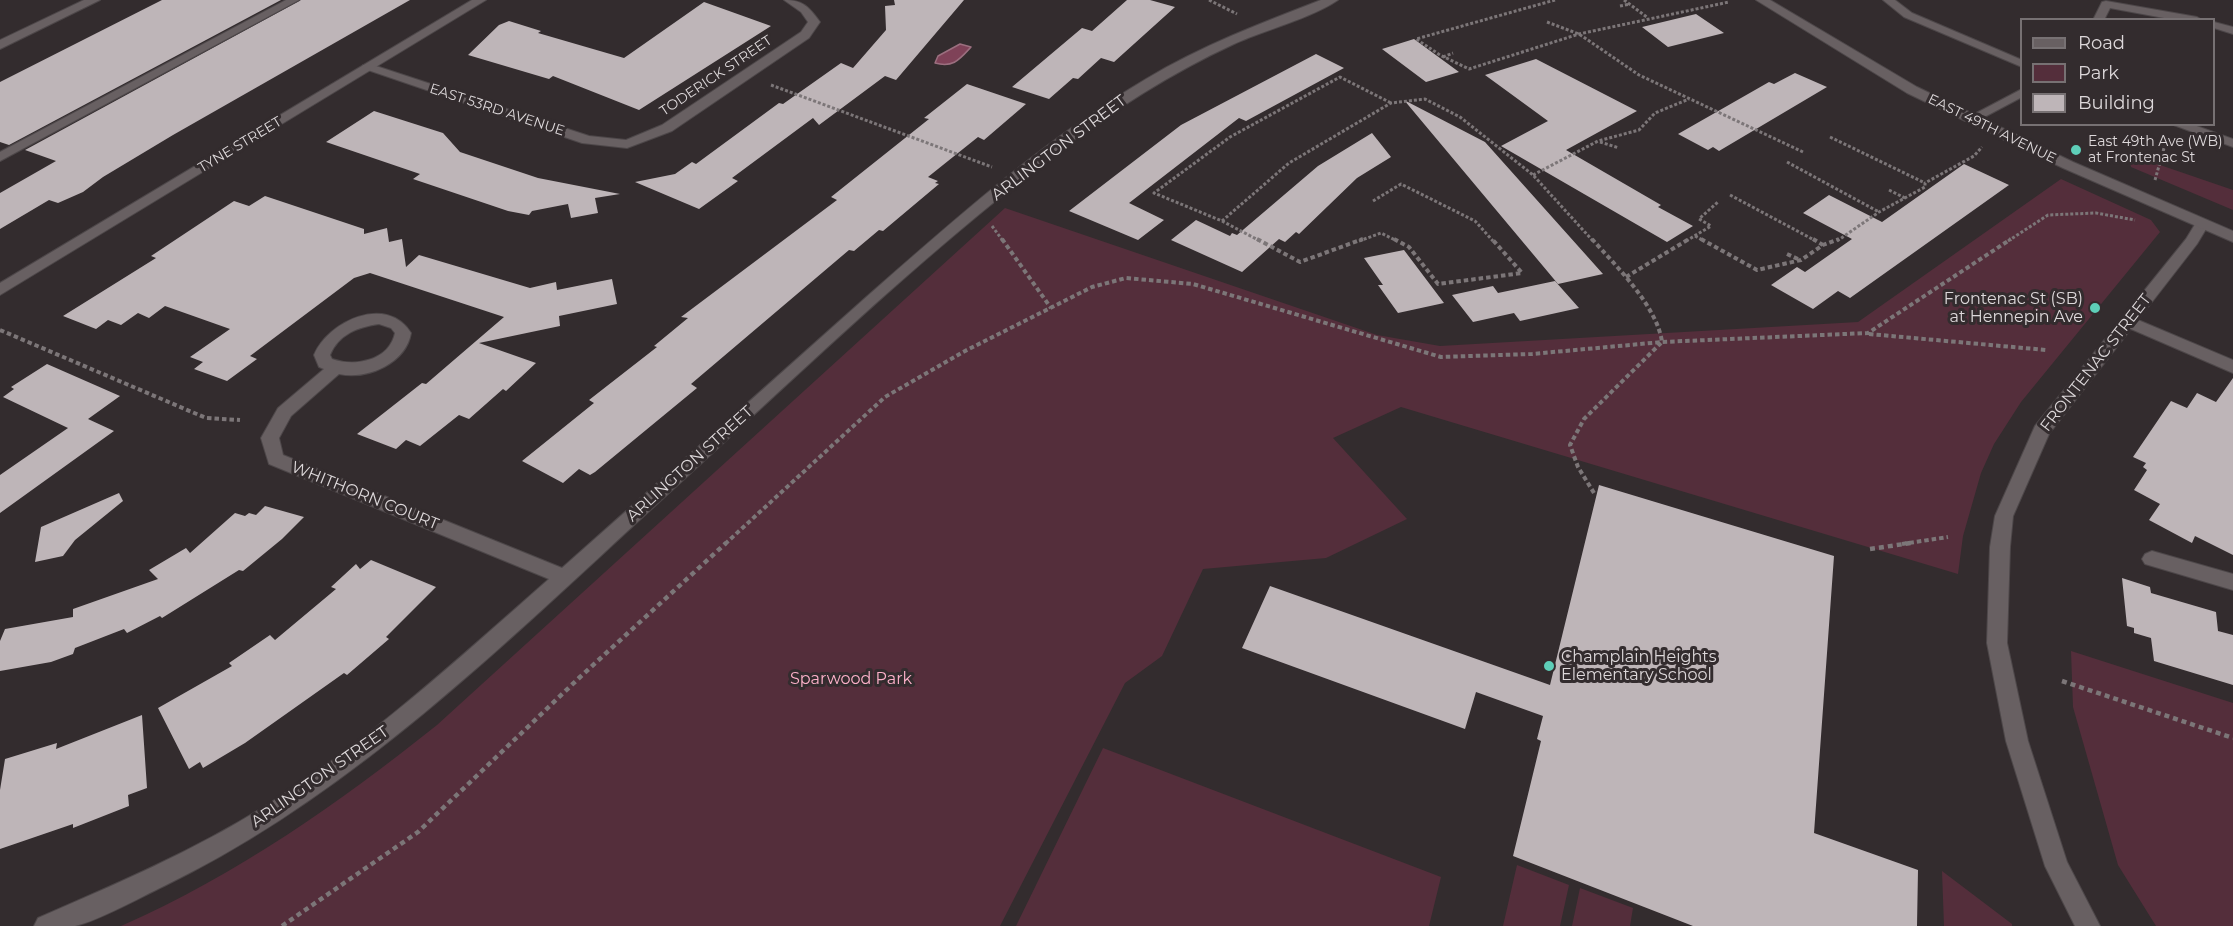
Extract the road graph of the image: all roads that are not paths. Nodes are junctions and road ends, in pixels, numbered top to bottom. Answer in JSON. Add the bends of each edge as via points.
{"nodes":[{"id":1,"x":94,"y":0,"type":"edge"},
{"id":2,"x":294,"y":0,"type":"edge"},
{"id":3,"x":480,"y":0,"type":"edge"},
{"id":4,"x":790,"y":0,"type":"edge"},
{"id":5,"x":1332,"y":0,"type":"edge"},
{"id":6,"x":1762,"y":0,"type":"edge"},
{"id":7,"x":1888,"y":0,"type":"edge"},
{"id":8,"x":2099,"y":18,"type":"edge"},
{"id":9,"x":2186,"y":18,"type":"edge"},
{"id":10,"x":2215,"y":25,"type":"edge"},
{"id":11,"x":2233,"y":31,"type":"edge"},
{"id":12,"x":0,"y":45,"type":"edge"},
{"id":13,"x":2020,"y":63,"type":"edge"},
{"id":14,"x":368,"y":68,"type":"junction"},
{"id":15,"x":2020,"y":93,"type":"edge"},
{"id":16,"x":1971,"y":119,"type":"junction"},
{"id":17,"x":2173,"y":129,"type":"edge"},
{"id":18,"x":2233,"y":143,"type":"edge"},
{"id":19,"x":627,"y":144,"type":"joint"},
{"id":20,"x":0,"y":158,"type":"edge"},
{"id":21,"x":2202,"y":224,"type":"junction"},
{"id":22,"x":2233,"y":237,"type":"edge"},
{"id":23,"x":0,"y":290,"type":"edge"},
{"id":24,"x":2129,"y":322,"type":"junction"},
{"id":25,"x":2233,"y":367,"type":"edge"},
{"id":26,"x":334,"y":369,"type":"junction"},
{"id":27,"x":2151,"y":559,"type":"dead end"},
{"id":28,"x":565,"y":577,"type":"junction"},
{"id":29,"x":2233,"y":582,"type":"edge"},
{"id":30,"x":46,"y":926,"type":"edge"},
{"id":31,"x":2088,"y":926,"type":"edge"}],
"edges":[{"from":1,"to":12,"type":"street"},
{"from":2,"to":20,"type":"lane"},
{"from":3,"to":14,"type":"street","name":"TYNE STREET"},
{"from":4,"to":19,"type":"street","name":"TODERICK STREET","via":[[805,9],[814,22],[805,35],[667,128]]},
{"from":5,"to":28,"type":"street","name":"ARLINGTON STREET","via":[[1185,64],[1132,93],[1068,138],[959,223]]},
{"from":6,"to":16,"type":"street","name":"EAST 49TH AVENUE","via":[[1912,90]]},
{"from":7,"to":13,"type":"lane","via":[[1908,15]]},
{"from":8,"to":9,"type":"lane","via":[[2106,4]]},
{"from":10,"to":11,"type":"lane"},
{"from":14,"to":19,"type":"street","name":"EAST 53RD AVENUE","via":[[587,140]]},
{"from":14,"to":23,"type":"street","name":"TYNE STREET"},
{"from":15,"to":16,"type":"lane"},
{"from":16,"to":21,"type":"street","name":"EAST 49TH AVENUE"},
{"from":17,"to":18,"type":"lane"},
{"from":21,"to":22,"type":"street","name":"EAST 49TH AVENUE"},
{"from":21,"to":24,"type":"street","name":"FRONTENAC STREET"},
{"from":24,"to":25,"type":"street"},
{"from":24,"to":31,"type":"street","name":"FRONTENAC STREET","via":[[2041,431],[2004,516],[2000,547],[1997,643],[2017,741],[2056,866]]},
{"from":26,"to":26,"type":"street","via":[[377,365],[400,349],[405,331],[379,319],[341,330],[325,346],[322,355]]},
{"from":26,"to":28,"type":"street","name":"WHITHORN COURT","via":[[284,412],[270,438],[275,459]]},
{"from":27,"to":29,"type":"street"},
{"from":28,"to":30,"type":"street","name":"ARLINGTON STREET","via":[[380,736],[299,796],[165,875]]}]}
